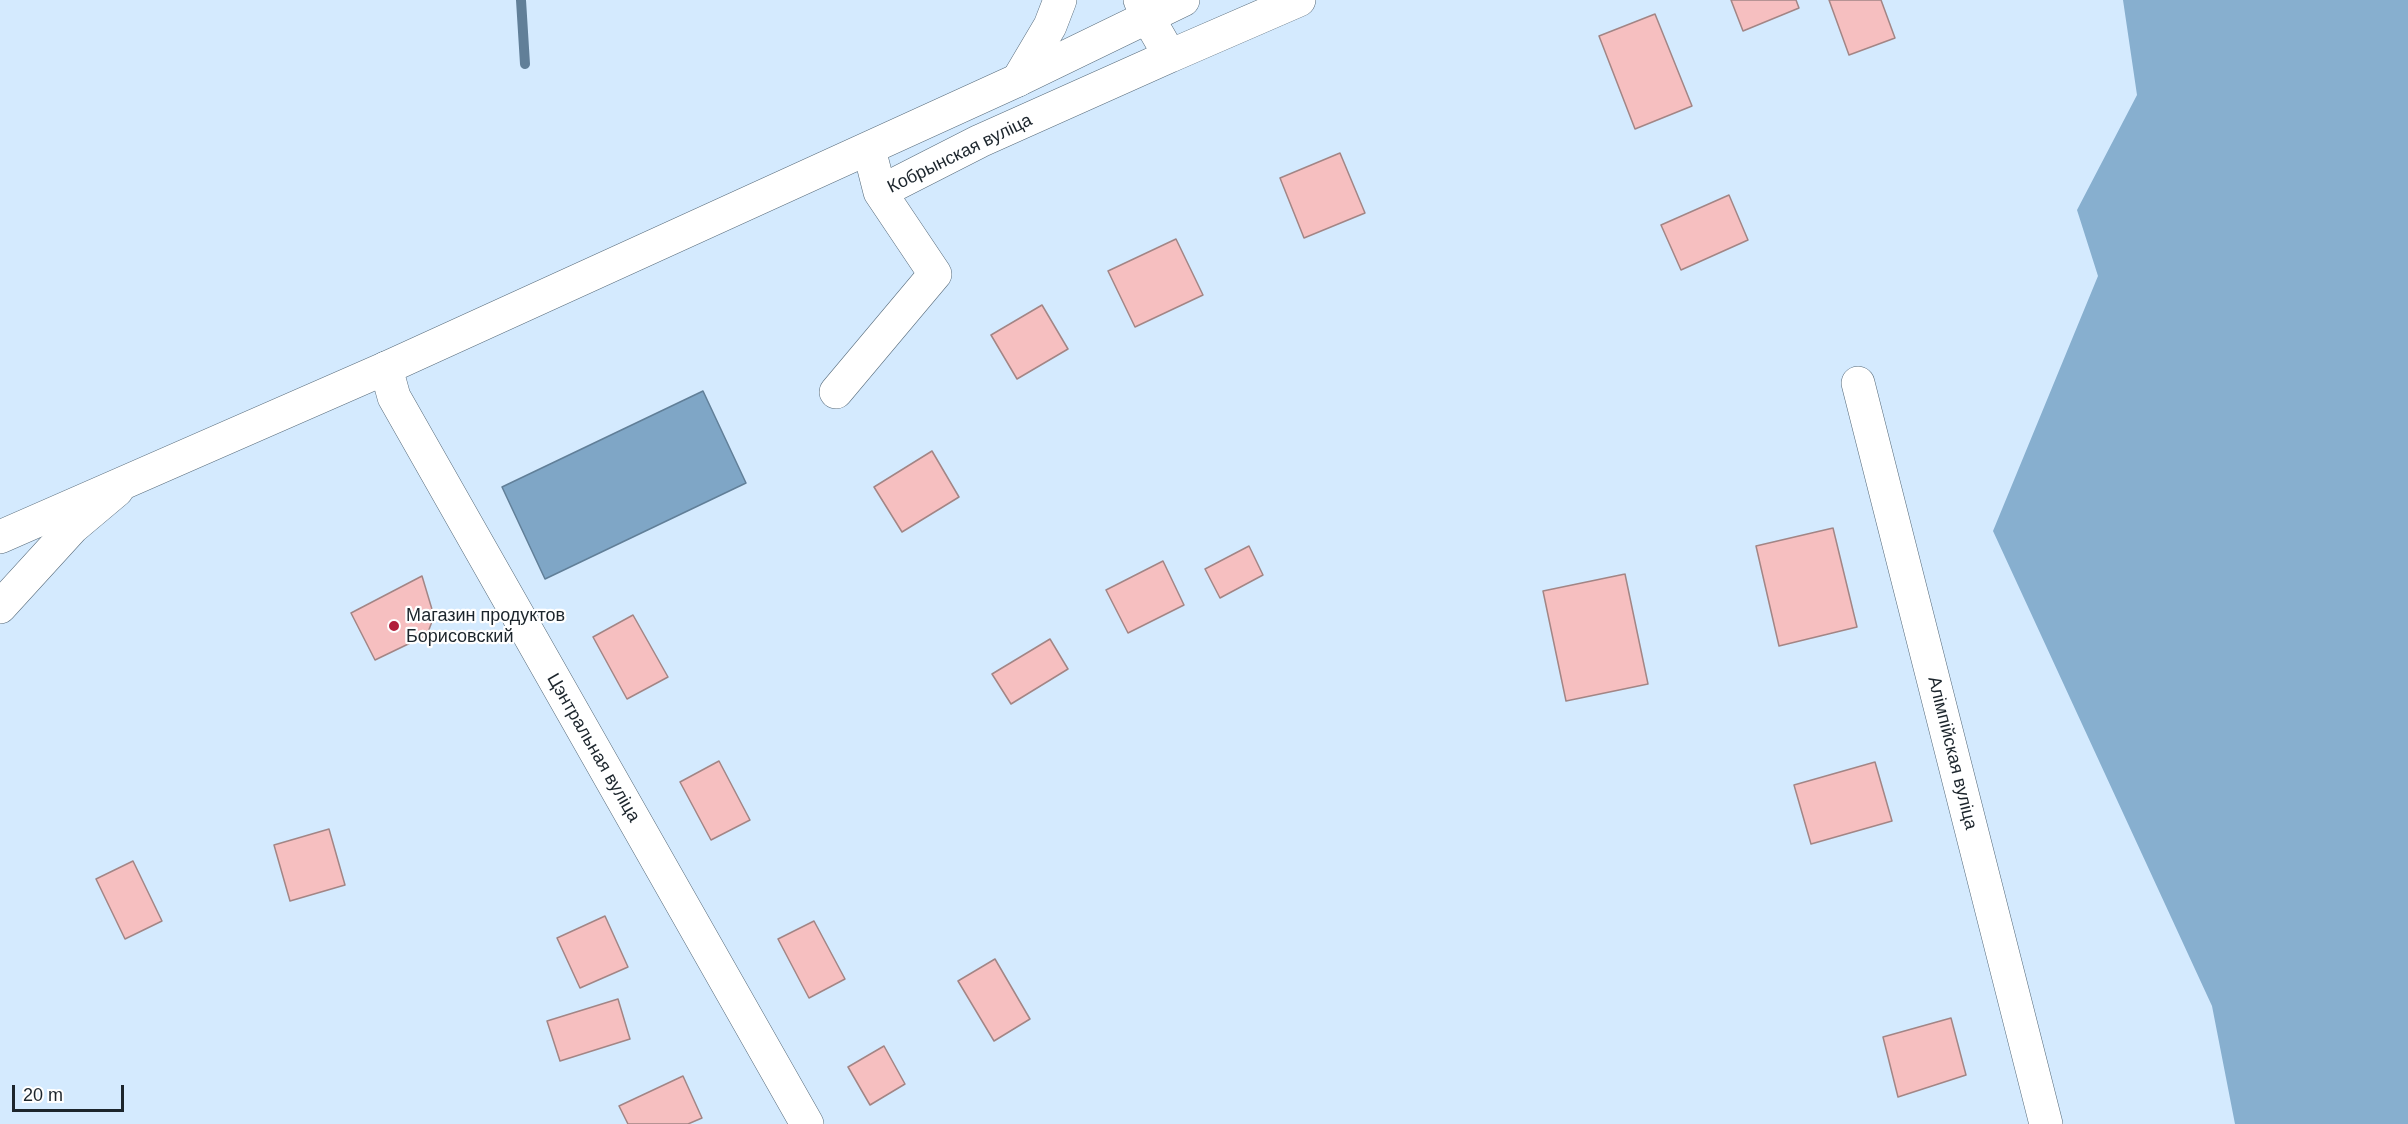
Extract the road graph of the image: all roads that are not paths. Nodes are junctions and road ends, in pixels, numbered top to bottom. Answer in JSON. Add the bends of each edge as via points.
{"nodes":[{"id":1,"x":1060,"y":0,"type":"edge"},
{"id":2,"x":1183,"y":0,"type":"edge"},
{"id":3,"x":1299,"y":0,"type":"edge"},
{"id":4,"x":1143,"y":8,"type":"edge"},
{"id":5,"x":1170,"y":56,"type":"junction"},
{"id":6,"x":1018,"y":80,"type":"junction"},
{"id":7,"x":868,"y":148,"type":"junction"},
{"id":8,"x":880,"y":192,"type":"junction"},
{"id":9,"x":386,"y":369,"type":"junction"},
{"id":10,"x":1858,"y":383,"type":"dead end"},
{"id":11,"x":836,"y":392,"type":"dead end"},
{"id":12,"x":127,"y":481,"type":"junction"},
{"id":13,"x":0,"y":537,"type":"edge"},
{"id":14,"x":0,"y":607,"type":"edge"},
{"id":15,"x":807,"y":1124,"type":"edge"},
{"id":16,"x":2046,"y":1124,"type":"edge"}],
"edges":[{"from":1,"to":6,"type":"main road","via":[[1050,26]]},
{"from":2,"to":4,"type":"main road"},
{"from":3,"to":5,"type":"main road","name":"Кобрынская вуліца"},
{"from":4,"to":5,"type":"main road"},
{"from":4,"to":6,"type":"main road"},
{"from":5,"to":8,"type":"main road","name":"Кобрынская вуліца","via":[[980,141]]},
{"from":6,"to":7,"type":"main road"},
{"from":7,"to":8,"type":"main road"},
{"from":7,"to":9,"type":"main road"},
{"from":8,"to":11,"type":"main road","name":"Кобрынская вуліца","via":[[935,274]]},
{"from":9,"to":12,"type":"main road"},
{"from":9,"to":15,"type":"main road","name":"Цэнтральная вуліца","via":[[400,408]]},
{"from":10,"to":16,"type":"main road","name":"Алімпійская вуліца"},
{"from":12,"to":13,"type":"main road"},
{"from":12,"to":14,"type":"main road","via":[[72,527]]}]}
